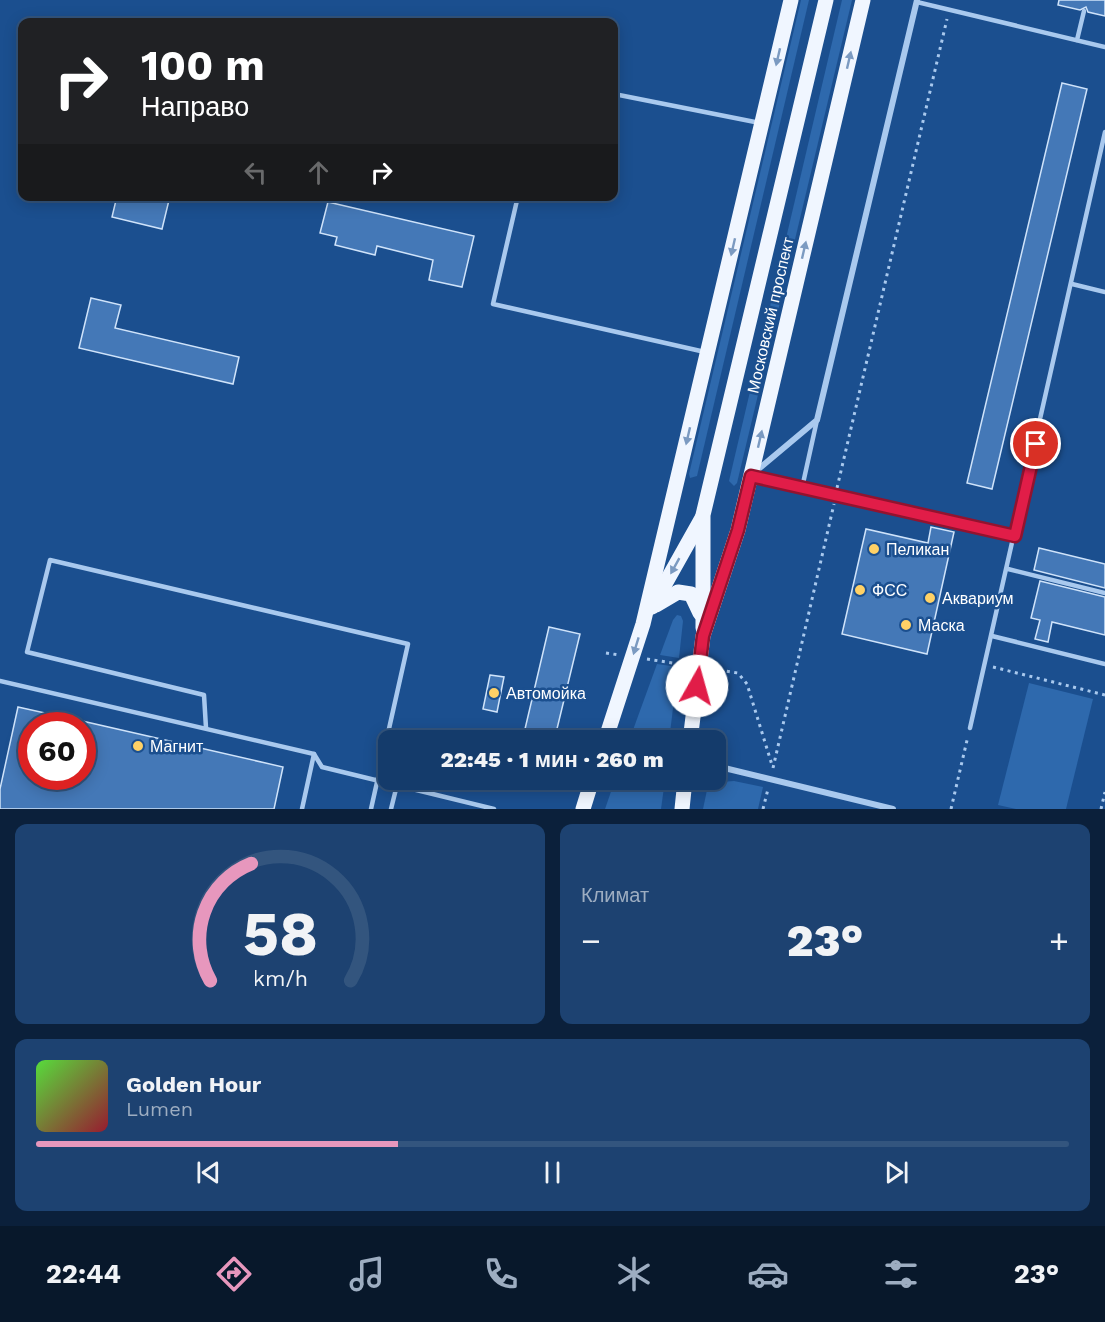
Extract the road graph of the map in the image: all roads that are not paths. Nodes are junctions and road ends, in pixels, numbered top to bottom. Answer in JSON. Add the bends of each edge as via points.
{"nodes":[{"id":1,"x":792,"y":0,"type":"edge"},
{"id":2,"x":826,"y":0,"type":"edge"},
{"id":3,"x":863,"y":0,"type":"edge"},
{"id":4,"x":917,"y":1,"type":"edge"},
{"id":5,"x":1084,"y":11,"type":"dead end"},
{"id":6,"x":1077,"y":40,"type":"junction"},
{"id":7,"x":1105,"y":47,"type":"edge"},
{"id":8,"x":618,"y":95,"type":"edge"},
{"id":9,"x":762,"y":124,"type":"junction"},
{"id":10,"x":1105,"y":132,"type":"edge"},
{"id":11,"x":517,"y":201,"type":"edge"},
{"id":12,"x":1072,"y":284,"type":"junction"},
{"id":13,"x":1105,"y":292,"type":"edge"},
{"id":14,"x":708,"y":352,"type":"junction"},
{"id":15,"x":817,"y":420,"type":"junction"},
{"id":16,"x":751,"y":476,"type":"junction"},
{"id":17,"x":802,"y":488,"type":"junction"},
{"id":18,"x":703,"y":515,"type":"junction"},
{"id":19,"x":1015,"y":536,"type":"junction"},
{"id":20,"x":1008,"y":569,"type":"junction"},
{"id":21,"x":1105,"y":592,"type":"edge"},
{"id":22,"x":647,"y":617,"type":"junction"},
{"id":23,"x":702,"y":618,"type":"junction"},
{"id":24,"x":703,"y":636,"type":"junction"},
{"id":25,"x":992,"y":636,"type":"junction"},
{"id":26,"x":1105,"y":664,"type":"edge"},
{"id":27,"x":0,"y":681,"type":"edge"},
{"id":28,"x":206,"y":728,"type":"junction"},
{"id":29,"x":970,"y":728,"type":"road end"},
{"id":30,"x":609,"y":730,"type":"edge"},
{"id":31,"x":691,"y":730,"type":"edge"},
{"id":32,"x":314,"y":754,"type":"junction"},
{"id":33,"x":726,"y":769,"type":"edge"},
{"id":34,"x":377,"y":780,"type":"junction"},
{"id":35,"x":396,"y":790,"type":"edge"},
{"id":36,"x":417,"y":790,"type":"edge"},
{"id":37,"x":589,"y":790,"type":"edge"},
{"id":38,"x":684,"y":790,"type":"edge"},
{"id":39,"x":302,"y":809,"type":"edge"},
{"id":40,"x":370,"y":809,"type":"edge"},
{"id":41,"x":391,"y":809,"type":"edge"},
{"id":42,"x":494,"y":809,"type":"edge"},
{"id":43,"x":583,"y":809,"type":"edge"},
{"id":44,"x":682,"y":809,"type":"edge"},
{"id":45,"x":893,"y":809,"type":"edge"}],
"edges":[{"from":1,"to":9,"type":"main road","name":"Московский проспект","one_way":true},
{"from":2,"to":18,"type":"main road","name":"Московский проспект"},
{"from":16,"to":3,"type":"main road","name":"Московский проспект","one_way":true},
{"from":4,"to":6,"type":"lane"},
{"from":4,"to":15,"type":"street"},
{"from":5,"to":6,"type":"lane"},
{"from":6,"to":7,"type":"lane"},
{"from":8,"to":9,"type":"lane"},
{"from":9,"to":14,"type":"main road","name":"Московский проспект","one_way":true},
{"from":10,"to":12,"type":"lane"},
{"from":11,"to":14,"type":"lane","via":[[493,304]]},
{"from":12,"to":13,"type":"lane"},
{"from":12,"to":19,"type":"lane"},
{"from":14,"to":22,"type":"main road","name":"Московский проспект","one_way":true},
{"from":15,"to":16,"type":"street"},
{"from":15,"to":17,"type":"lane"},
{"from":16,"to":17,"type":"lane"},
{"from":16,"to":24,"type":"main road","name":"Московский проспект","via":[[738,530]]},
{"from":17,"to":19,"type":"lane"},
{"from":18,"to":22,"type":"main road","name":"Московский проспект","one_way":true},
{"from":18,"to":23,"type":"main road","name":"Московский проспект"},
{"from":19,"to":20,"type":"lane"},
{"from":20,"to":21,"type":"lane"},
{"from":20,"to":25,"type":"lane"},
{"from":22,"to":23,"type":"main road","via":[[664,598],[678,592],[691,594]]},
{"from":22,"to":30,"type":"main road","name":"Московский проспект","one_way":true},
{"from":23,"to":24,"type":"main road","name":"Московский проспект"},
{"from":24,"to":31,"type":"main road","name":"Московский проспект"},
{"from":25,"to":26,"type":"lane"},
{"from":25,"to":29,"type":"lane"},
{"from":27,"to":28,"type":"lane"},
{"from":28,"to":32,"type":"lane"},
{"from":28,"to":34,"type":"lane","via":[[204,695],[27,652],[50,560],[408,644]]},
{"from":32,"to":34,"type":"lane","via":[[322,767]]},
{"from":32,"to":39,"type":"lane"},
{"from":33,"to":45,"type":"street"},
{"from":34,"to":40,"type":"lane"},
{"from":35,"to":41,"type":"lane"},
{"from":36,"to":42,"type":"lane"},
{"from":37,"to":43,"type":"main road"},
{"from":38,"to":44,"type":"main road"}]}
